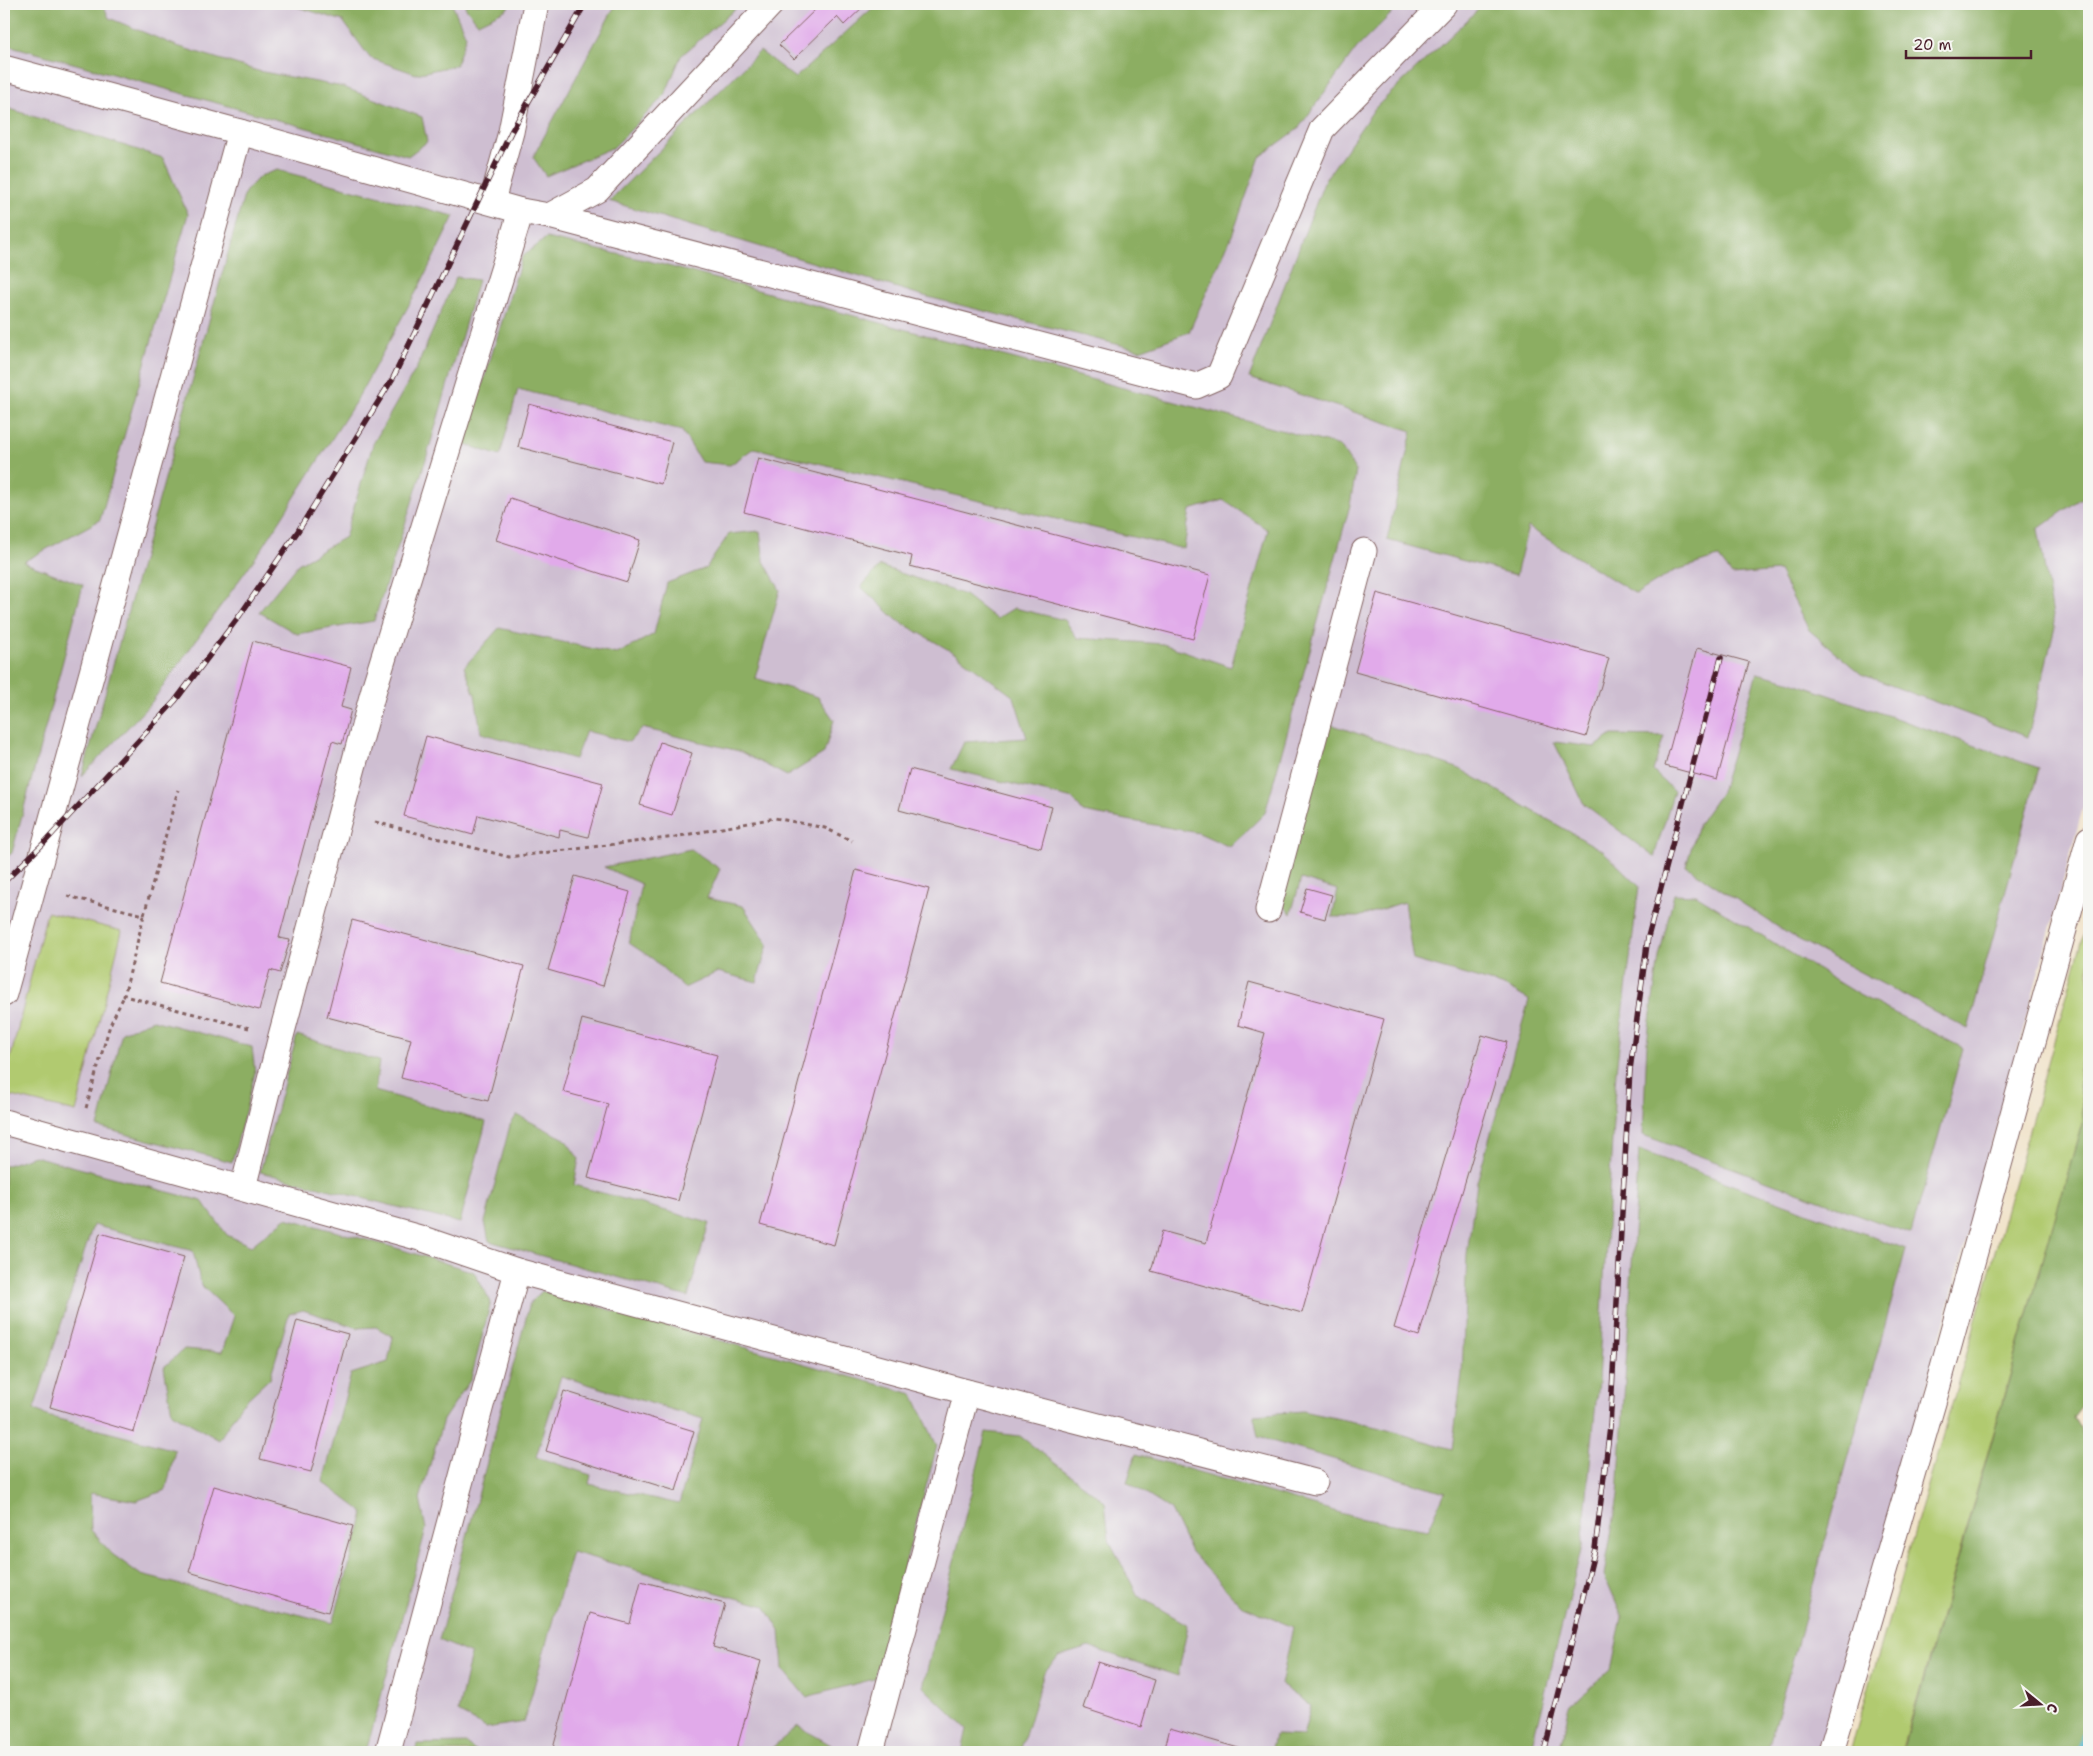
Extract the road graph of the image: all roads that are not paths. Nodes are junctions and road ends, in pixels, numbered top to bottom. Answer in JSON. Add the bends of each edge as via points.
{"nodes":[{"id":1,"x":536,"y":4,"type":"edge"},
{"id":2,"x":771,"y":4,"type":"edge"},
{"id":3,"x":1444,"y":4,"type":"edge"},
{"id":4,"x":4,"y":68,"type":"edge"},
{"id":5,"x":240,"y":132,"type":"junction"},
{"id":6,"x":492,"y":201,"type":"junction"},
{"id":7,"x":522,"y":211,"type":"junction"},
{"id":8,"x":549,"y":216,"type":"junction"},
{"id":9,"x":1364,"y":551,"type":"dead end"},
{"id":10,"x":2089,"y":839,"type":"edge"},
{"id":11,"x":1268,"y":910,"type":"dead end"},
{"id":12,"x":4,"y":994,"type":"edge"},
{"id":13,"x":4,"y":1122,"type":"edge"},
{"id":14,"x":242,"y":1188,"type":"junction"},
{"id":15,"x":517,"y":1271,"type":"junction"},
{"id":16,"x":967,"y":1392,"type":"junction"},
{"id":17,"x":1315,"y":1482,"type":"dead end"},
{"id":18,"x":388,"y":1752,"type":"edge"},
{"id":19,"x":871,"y":1752,"type":"edge"},
{"id":20,"x":1831,"y":1752,"type":"edge"}],
"edges":[{"from":1,"to":6,"type":"lane","via":[[511,132]]},
{"from":2,"to":8,"type":"lane","via":[[597,190]]},
{"from":3,"to":8,"type":"lane","via":[[1322,129],[1219,376],[1196,386]]},
{"from":4,"to":5,"type":"lane"},
{"from":5,"to":6,"type":"lane"},
{"from":5,"to":12,"type":"lane"},
{"from":6,"to":7,"type":"lane"},
{"from":7,"to":8,"type":"lane"},
{"from":7,"to":14,"type":"lane","via":[[401,599],[340,813]]},
{"from":9,"to":11,"type":"lane"},
{"from":10,"to":20,"type":"lane","via":[[1937,1389]]},
{"from":13,"to":14,"type":"lane"},
{"from":14,"to":15,"type":"lane","via":[[420,1238]]},
{"from":15,"to":16,"type":"lane"},
{"from":15,"to":18,"type":"lane"},
{"from":16,"to":17,"type":"lane"},
{"from":16,"to":19,"type":"lane"}]}
